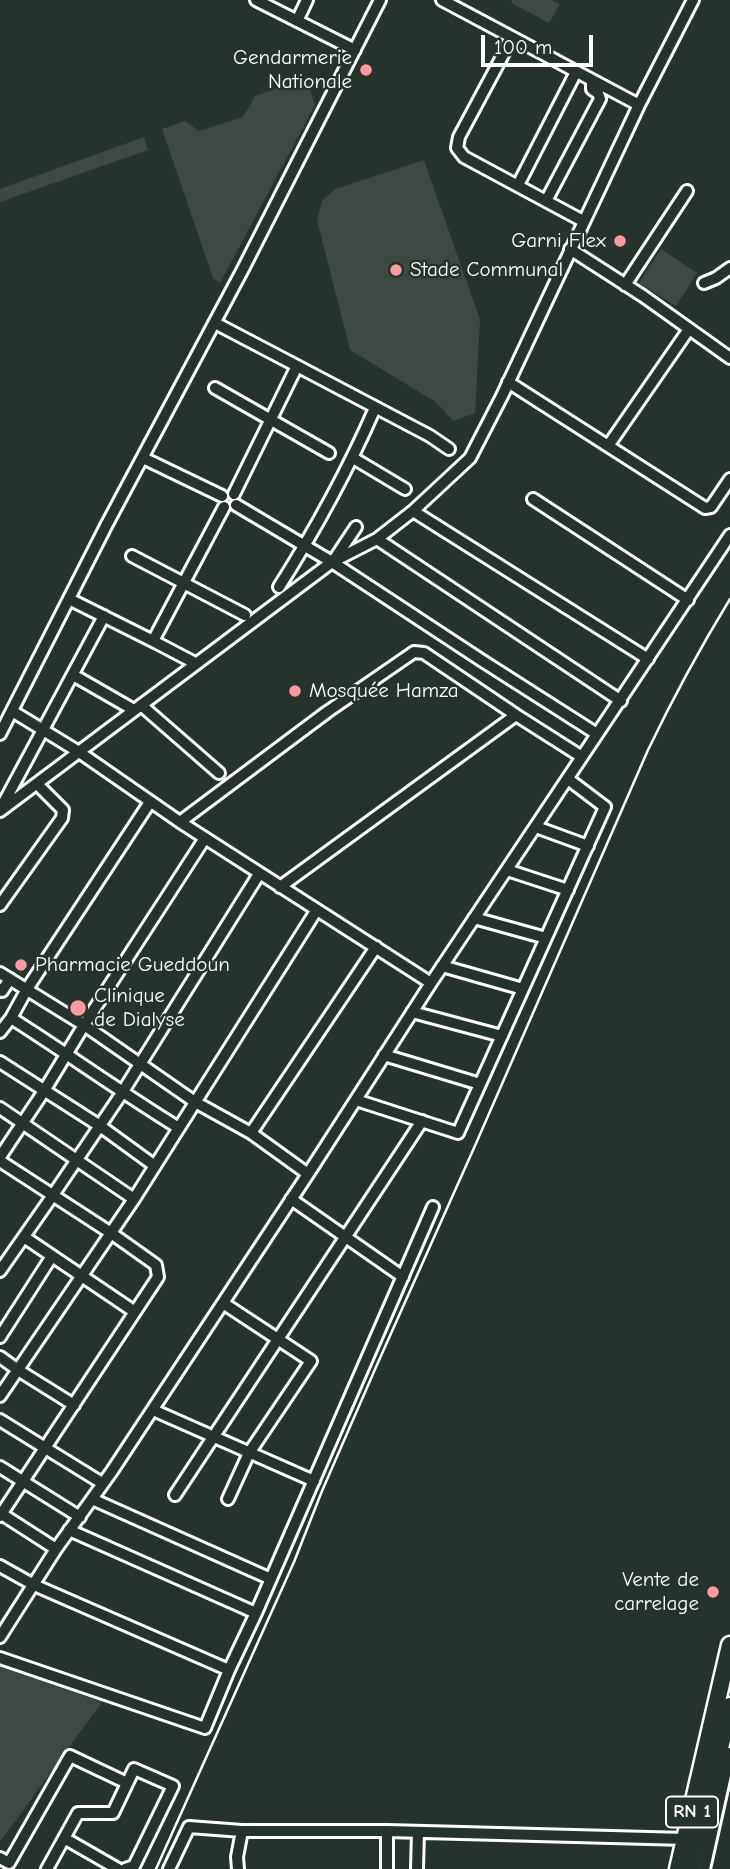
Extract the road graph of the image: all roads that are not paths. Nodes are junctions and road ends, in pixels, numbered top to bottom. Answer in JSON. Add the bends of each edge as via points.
{"nodes":[{"id":1,"x":256,"y":0,"type":"edge"},
{"id":2,"x":307,"y":0,"type":"edge"},
{"id":3,"x":380,"y":0,"type":"edge"},
{"id":4,"x":442,"y":0,"type":"edge"},
{"id":5,"x":693,"y":0,"type":"edge"},
{"id":6,"x":297,"y":20,"type":"junction"},
{"id":7,"x":512,"y":37,"type":"junction"},
{"id":8,"x":355,"y":50,"type":"junction"},
{"id":9,"x":576,"y":72,"type":"junction"},
{"id":10,"x":592,"y":80,"type":"junction"},
{"id":11,"x":639,"y":105,"type":"junction"},
{"id":12,"x":518,"y":185,"type":"junction"},
{"id":13,"x":687,"y":191,"type":"dead end"},
{"id":14,"x":546,"y":201,"type":"junction"},
{"id":15,"x":583,"y":221,"type":"junction"},
{"id":16,"x":570,"y":248,"type":"junction"},
{"id":17,"x":730,"y":268,"type":"edge"},
{"id":18,"x":704,"y":283,"type":"dead end"},
{"id":19,"x":625,"y":285,"type":"junction"},
{"id":20,"x":215,"y":323,"type":"junction"},
{"id":21,"x":690,"y":329,"type":"junction"},
{"id":22,"x":730,"y":358,"type":"edge"},
{"id":23,"x":297,"y":366,"type":"junction"},
{"id":24,"x":508,"y":382,"type":"junction"},
{"id":25,"x":215,"y":388,"type":"dead end"},
{"id":26,"x":375,"y":408,"type":"junction"},
{"id":27,"x":271,"y":421,"type":"junction"},
{"id":28,"x":608,"y":446,"type":"junction"},
{"id":29,"x":449,"y":449,"type":"dead end"},
{"id":30,"x":329,"y":453,"type":"dead end"},
{"id":31,"x":143,"y":457,"type":"junction"},
{"id":32,"x":353,"y":458,"type":"junction"},
{"id":33,"x":730,"y":479,"type":"edge"},
{"id":34,"x":405,"y":489,"type":"dead end"},
{"id":35,"x":235,"y":499,"type":"junction"},
{"id":36,"x":533,"y":499,"type":"dead end"},
{"id":37,"x":223,"y":502,"type":"junction"},
{"id":38,"x":413,"y":511,"type":"junction"},
{"id":39,"x":356,"y":527,"type":"dead end"},
{"id":40,"x":730,"y":535,"type":"edge"},
{"id":41,"x":377,"y":539,"type":"junction"},
{"id":42,"x":305,"y":546,"type":"junction"},
{"id":43,"x":132,"y":556,"type":"dead end"},
{"id":44,"x":332,"y":562,"type":"junction"},
{"id":45,"x":183,"y":584,"type":"junction"},
{"id":46,"x":279,"y":587,"type":"dead end"},
{"id":47,"x":69,"y":599,"type":"junction"},
{"id":48,"x":688,"y":600,"type":"junction"},
{"id":49,"x":245,"y":615,"type":"dead end"},
{"id":50,"x":104,"y":616,"type":"junction"},
{"id":51,"x":153,"y":641,"type":"junction"},
{"id":52,"x":648,"y":659,"type":"junction"},
{"id":53,"x":195,"y":663,"type":"junction"},
{"id":54,"x":73,"y":676,"type":"junction"},
{"id":55,"x":621,"y":701,"type":"junction"},
{"id":56,"x":137,"y":707,"type":"junction"},
{"id":57,"x":12,"y":711,"type":"junction"},
{"id":58,"x":516,"y":715,"type":"junction"},
{"id":59,"x":44,"y":731,"type":"junction"},
{"id":60,"x":0,"y":734,"type":"edge"},
{"id":61,"x":597,"y":734,"type":"junction"},
{"id":62,"x":79,"y":752,"type":"junction"},
{"id":63,"x":582,"y":757,"type":"junction"},
{"id":64,"x":219,"y":773,"type":"dead end"},
{"id":65,"x":568,"y":779,"type":"junction"},
{"id":66,"x":37,"y":784,"type":"junction"},
{"id":67,"x":150,"y":802,"type":"junction"},
{"id":68,"x":0,"y":811,"type":"edge"},
{"id":69,"x":180,"y":822,"type":"junction"},
{"id":70,"x":536,"y":827,"type":"junction"},
{"id":71,"x":205,"y":838,"type":"junction"},
{"id":72,"x":588,"y":846,"type":"junction"},
{"id":73,"x":507,"y":870,"type":"junction"},
{"id":74,"x":259,"y":874,"type":"junction"},
{"id":75,"x":280,"y":887,"type":"junction"},
{"id":76,"x":568,"y":890,"type":"junction"},
{"id":77,"x":0,"y":905,"type":"edge"},
{"id":78,"x":316,"y":911,"type":"junction"},
{"id":79,"x":474,"y":918,"type":"junction"},
{"id":80,"x":546,"y":938,"type":"junction"},
{"id":81,"x":376,"y":947,"type":"junction"},
{"id":82,"x":442,"y":966,"type":"junction"},
{"id":83,"x":5,"y":976,"type":"edge"},
{"id":84,"x":431,"y":983,"type":"junction"},
{"id":85,"x":0,"y":989,"type":"edge"},
{"id":86,"x":27,"y":989,"type":"junction"},
{"id":87,"x":523,"y":989,"type":"junction"},
{"id":88,"x":412,"y":1012,"type":"junction"},
{"id":89,"x":11,"y":1018,"type":"junction"},
{"id":90,"x":84,"y":1025,"type":"junction"},
{"id":91,"x":0,"y":1032,"type":"edge"},
{"id":92,"x":502,"y":1035,"type":"junction"},
{"id":93,"x":67,"y":1054,"type":"junction"},
{"id":94,"x":384,"y":1055,"type":"junction"},
{"id":95,"x":0,"y":1062,"type":"edge"},
{"id":96,"x":139,"y":1064,"type":"junction"},
{"id":97,"x":480,"y":1084,"type":"junction"},
{"id":98,"x":44,"y":1091,"type":"junction"},
{"id":99,"x":122,"y":1093,"type":"junction"},
{"id":100,"x":356,"y":1100,"type":"junction"},
{"id":101,"x":195,"y":1102,"type":"junction"},
{"id":102,"x":0,"y":1108,"type":"edge"},
{"id":103,"x":422,"y":1121,"type":"junction"},
{"id":104,"x":23,"y":1122,"type":"junction"},
{"id":105,"x":100,"y":1126,"type":"junction"},
{"id":106,"x":179,"y":1128,"type":"junction"},
{"id":107,"x":251,"y":1133,"type":"junction"},
{"id":108,"x":0,"y":1159,"type":"edge"},
{"id":109,"x":77,"y":1160,"type":"junction"},
{"id":110,"x":155,"y":1166,"type":"junction"},
{"id":111,"x":308,"y":1174,"type":"junction"},
{"id":112,"x":53,"y":1195,"type":"junction"},
{"id":113,"x":134,"y":1199,"type":"junction"},
{"id":114,"x":291,"y":1199,"type":"junction"},
{"id":115,"x":433,"y":1208,"type":"dead end"},
{"id":116,"x":111,"y":1233,"type":"junction"},
{"id":117,"x":24,"y":1237,"type":"junction"},
{"id":118,"x":345,"y":1238,"type":"junction"},
{"id":119,"x":52,"y":1255,"type":"junction"},
{"id":120,"x":0,"y":1271,"type":"edge"},
{"id":121,"x":82,"y":1275,"type":"junction"},
{"id":122,"x":403,"y":1277,"type":"junction"},
{"id":123,"x":223,"y":1303,"type":"junction"},
{"id":124,"x":135,"y":1312,"type":"junction"},
{"id":125,"x":0,"y":1337,"type":"edge"},
{"id":126,"x":279,"y":1339,"type":"junction"},
{"id":127,"x":0,"y":1357,"type":"edge"},
{"id":128,"x":18,"y":1370,"type":"junction"},
{"id":129,"x":0,"y":1396,"type":"edge"},
{"id":130,"x":75,"y":1405,"type":"junction"},
{"id":131,"x":153,"y":1410,"type":"junction"},
{"id":132,"x":0,"y":1420,"type":"edge"},
{"id":133,"x":214,"y":1436,"type":"junction"},
{"id":134,"x":45,"y":1447,"type":"junction"},
{"id":135,"x":249,"y":1453,"type":"junction"},
{"id":136,"x":0,"y":1467,"type":"edge"},
{"id":137,"x":24,"y":1481,"type":"junction"},
{"id":138,"x":314,"y":1481,"type":"junction"},
{"id":139,"x":102,"y":1483,"type":"junction"},
{"id":140,"x":175,"y":1495,"type":"dead end"},
{"id":141,"x":92,"y":1499,"type":"junction"},
{"id":142,"x":228,"y":1499,"type":"dead end"},
{"id":143,"x":0,"y":1515,"type":"edge"},
{"id":144,"x":80,"y":1517,"type":"junction"},
{"id":145,"x":69,"y":1530,"type":"junction"},
{"id":146,"x":56,"y":1549,"type":"junction"},
{"id":147,"x":0,"y":1566,"type":"edge"},
{"id":148,"x":271,"y":1579,"type":"junction"},
{"id":149,"x":34,"y":1585,"type":"junction"},
{"id":150,"x":256,"y":1613,"type":"junction"},
{"id":151,"x":0,"y":1637,"type":"edge"},
{"id":152,"x":730,"y":1645,"type":"edge"},
{"id":153,"x":0,"y":1658,"type":"edge"},
{"id":154,"x":229,"y":1670,"type":"junction"},
{"id":155,"x":730,"y":1706,"type":"edge"},
{"id":156,"x":730,"y":1753,"type":"edge"},
{"id":157,"x":127,"y":1783,"type":"junction"},
{"id":158,"x":242,"y":1831,"type":"junction"},
{"id":159,"x":387,"y":1831,"type":"junction"},
{"id":160,"x":418,"y":1832,"type":"junction"},
{"id":161,"x":64,"y":1838,"type":"junction"},
{"id":162,"x":686,"y":1839,"type":"junction"},
{"id":163,"x":9,"y":1864,"type":"edge"},
{"id":164,"x":47,"y":1869,"type":"edge"},
{"id":165,"x":118,"y":1869,"type":"edge"},
{"id":166,"x":125,"y":1869,"type":"edge"},
{"id":167,"x":169,"y":1869,"type":"edge"},
{"id":168,"x":238,"y":1869,"type":"edge"},
{"id":169,"x":387,"y":1869,"type":"edge"},
{"id":170,"x":417,"y":1869,"type":"edge"},
{"id":171,"x":678,"y":1869,"type":"edge"},
{"id":172,"x":691,"y":1869,"type":"edge"},
{"id":173,"x":704,"y":1869,"type":"edge"}],
"edges":[{"from":1,"to":6,"type":"street"},
{"from":2,"to":6,"type":"street"},
{"from":3,"to":8,"type":"street"},
{"from":4,"to":7,"type":"street"},
{"from":5,"to":11,"type":"street"},
{"from":6,"to":8,"type":"street"},
{"from":7,"to":9,"type":"street"},
{"from":7,"to":12,"type":"street","via":[[457,148],[464,157]]},
{"from":8,"to":20,"type":"street"},
{"from":9,"to":10,"type":"street"},
{"from":9,"to":12,"type":"street"},
{"from":10,"to":11,"type":"street"},
{"from":10,"to":14,"type":"street","via":[[600,99]]},
{"from":11,"to":15,"type":"street"},
{"from":12,"to":14,"type":"street"},
{"from":13,"to":19,"type":"street"},
{"from":14,"to":15,"type":"street"},
{"from":15,"to":16,"type":"street"},
{"from":16,"to":19,"type":"street"},
{"from":16,"to":24,"type":"street"},
{"from":17,"to":18,"type":"street"},
{"from":19,"to":21,"type":"street"},
{"from":20,"to":23,"type":"street"},
{"from":20,"to":31,"type":"street"},
{"from":21,"to":22,"type":"street"},
{"from":21,"to":28,"type":"street"},
{"from":23,"to":26,"type":"street"},
{"from":23,"to":27,"type":"street"},
{"from":24,"to":28,"type":"street"},
{"from":24,"to":38,"type":"street","via":[[470,458]]},
{"from":25,"to":27,"type":"street"},
{"from":26,"to":29,"type":"street"},
{"from":26,"to":32,"type":"street"},
{"from":27,"to":30,"type":"street"},
{"from":27,"to":35,"type":"street"},
{"from":28,"to":33,"type":"street","via":[[708,509]]},
{"from":31,"to":37,"type":"street"},
{"from":31,"to":47,"type":"street"},
{"from":32,"to":34,"type":"street"},
{"from":32,"to":42,"type":"street"},
{"from":35,"to":37,"type":"street","via":[[226,492]]},
{"from":35,"to":42,"type":"street"},
{"from":36,"to":48,"type":"street"},
{"from":37,"to":45,"type":"street"},
{"from":38,"to":41,"type":"street"},
{"from":38,"to":52,"type":"street"},
{"from":39,"to":44,"type":"street"},
{"from":40,"to":48,"type":"street"},
{"from":41,"to":44,"type":"street"},
{"from":41,"to":55,"type":"street"},
{"from":42,"to":44,"type":"street"},
{"from":42,"to":46,"type":"street"},
{"from":43,"to":45,"type":"street"},
{"from":44,"to":53,"type":"street"},
{"from":44,"to":61,"type":"street"},
{"from":45,"to":49,"type":"street"},
{"from":45,"to":51,"type":"street"},
{"from":47,"to":50,"type":"street"},
{"from":47,"to":57,"type":"street"},
{"from":48,"to":52,"type":"street"},
{"from":50,"to":51,"type":"street"},
{"from":50,"to":54,"type":"street"},
{"from":51,"to":53,"type":"street"},
{"from":52,"to":55,"type":"street"},
{"from":53,"to":56,"type":"street"},
{"from":54,"to":56,"type":"street"},
{"from":54,"to":59,"type":"street"},
{"from":55,"to":61,"type":"street"},
{"from":56,"to":62,"type":"street"},
{"from":56,"to":64,"type":"street"},
{"from":57,"to":59,"type":"street"},
{"from":57,"to":60,"type":"street"},
{"from":58,"to":63,"type":"street"},
{"from":58,"to":69,"type":"street","via":[[424,653],[414,652]]},
{"from":58,"to":75,"type":"street"},
{"from":59,"to":62,"type":"street"},
{"from":59,"to":68,"type":"street"},
{"from":61,"to":63,"type":"street"},
{"from":62,"to":66,"type":"street"},
{"from":62,"to":67,"type":"street"},
{"from":63,"to":65,"type":"street"},
{"from":65,"to":70,"type":"street"},
{"from":65,"to":72,"type":"street","via":[[606,807]]},
{"from":66,"to":68,"type":"street"},
{"from":66,"to":77,"type":"street","via":[[62,810],[62,818]]},
{"from":67,"to":69,"type":"street"},
{"from":67,"to":86,"type":"street"},
{"from":69,"to":71,"type":"street"},
{"from":70,"to":72,"type":"street"},
{"from":70,"to":73,"type":"street"},
{"from":71,"to":74,"type":"street"},
{"from":71,"to":90,"type":"street"},
{"from":72,"to":76,"type":"street"},
{"from":73,"to":76,"type":"street"},
{"from":73,"to":79,"type":"street"},
{"from":74,"to":75,"type":"street"},
{"from":74,"to":96,"type":"street"},
{"from":75,"to":78,"type":"street"},
{"from":76,"to":80,"type":"street"},
{"from":78,"to":81,"type":"street"},
{"from":78,"to":101,"type":"street"},
{"from":79,"to":80,"type":"street"},
{"from":79,"to":82,"type":"street"},
{"from":80,"to":87,"type":"street"},
{"from":81,"to":84,"type":"street"},
{"from":81,"to":107,"type":"street"},
{"from":82,"to":84,"type":"street"},
{"from":82,"to":87,"type":"street"},
{"from":83,"to":85,"type":"street"},
{"from":83,"to":86,"type":"street"},
{"from":84,"to":88,"type":"street"},
{"from":86,"to":89,"type":"street"},
{"from":86,"to":90,"type":"street"},
{"from":87,"to":92,"type":"street"},
{"from":88,"to":92,"type":"street"},
{"from":88,"to":94,"type":"street"},
{"from":89,"to":91,"type":"street"},
{"from":89,"to":93,"type":"street"},
{"from":90,"to":93,"type":"street"},
{"from":90,"to":96,"type":"street"},
{"from":92,"to":97,"type":"street"},
{"from":93,"to":98,"type":"street"},
{"from":93,"to":99,"type":"street"},
{"from":94,"to":97,"type":"street"},
{"from":94,"to":100,"type":"street"},
{"from":95,"to":98,"type":"street"},
{"from":96,"to":99,"type":"street"},
{"from":96,"to":101,"type":"street"},
{"from":97,"to":103,"type":"street","via":[[458,1133]]},
{"from":98,"to":104,"type":"street"},
{"from":98,"to":105,"type":"street"},
{"from":99,"to":105,"type":"street"},
{"from":99,"to":106,"type":"street"},
{"from":100,"to":103,"type":"street"},
{"from":100,"to":111,"type":"street"},
{"from":101,"to":106,"type":"street"},
{"from":101,"to":107,"type":"street"},
{"from":102,"to":104,"type":"street"},
{"from":103,"to":118,"type":"street"},
{"from":104,"to":108,"type":"street"},
{"from":104,"to":109,"type":"street"},
{"from":105,"to":109,"type":"street"},
{"from":105,"to":110,"type":"street"},
{"from":106,"to":110,"type":"street"},
{"from":107,"to":111,"type":"street"},
{"from":108,"to":112,"type":"street"},
{"from":109,"to":112,"type":"street"},
{"from":109,"to":113,"type":"street"},
{"from":110,"to":113,"type":"street"},
{"from":111,"to":114,"type":"street"},
{"from":112,"to":116,"type":"street"},
{"from":112,"to":117,"type":"street"},
{"from":113,"to":116,"type":"street"},
{"from":114,"to":118,"type":"street"},
{"from":114,"to":123,"type":"street"},
{"from":115,"to":122,"type":"street"},
{"from":116,"to":121,"type":"street"},
{"from":116,"to":124,"type":"street","via":[[156,1265],[158,1277]]},
{"from":117,"to":119,"type":"street"},
{"from":117,"to":120,"type":"street"},
{"from":118,"to":122,"type":"street"},
{"from":118,"to":126,"type":"street"},
{"from":119,"to":121,"type":"street"},
{"from":119,"to":125,"type":"street"},
{"from":121,"to":124,"type":"street"},
{"from":121,"to":128,"type":"street"},
{"from":122,"to":138,"type":"street"},
{"from":123,"to":126,"type":"street"},
{"from":123,"to":131,"type":"street"},
{"from":124,"to":130,"type":"street"},
{"from":126,"to":133,"type":"street"},
{"from":126,"to":135,"type":"street","via":[[311,1361]]},
{"from":127,"to":128,"type":"street"},
{"from":128,"to":129,"type":"street"},
{"from":128,"to":130,"type":"street"},
{"from":130,"to":134,"type":"street"},
{"from":131,"to":133,"type":"street"},
{"from":131,"to":139,"type":"street"},
{"from":132,"to":134,"type":"street"},
{"from":133,"to":135,"type":"street"},
{"from":133,"to":140,"type":"street"},
{"from":134,"to":137,"type":"street"},
{"from":134,"to":139,"type":"street"},
{"from":135,"to":138,"type":"street"},
{"from":135,"to":142,"type":"street"},
{"from":136,"to":137,"type":"street"},
{"from":137,"to":143,"type":"street"},
{"from":137,"to":144,"type":"street"},
{"from":138,"to":148,"type":"street"},
{"from":139,"to":141,"type":"street"},
{"from":141,"to":144,"type":"street"},
{"from":141,"to":148,"type":"street"},
{"from":143,"to":146,"type":"street"},
{"from":144,"to":145,"type":"street"},
{"from":145,"to":146,"type":"street"},
{"from":145,"to":150,"type":"street"},
{"from":146,"to":149,"type":"street"},
{"from":147,"to":149,"type":"street"},
{"from":148,"to":150,"type":"street"},
{"from":149,"to":151,"type":"street"},
{"from":149,"to":154,"type":"street"},
{"from":150,"to":154,"type":"street"},
{"from":152,"to":162,"type":"highway","number":"RN 1"},
{"from":153,"to":154,"type":"street","via":[[205,1728]]},
{"from":155,"to":172,"type":"highway","number":"RN 1"},
{"from":156,"to":173,"type":"street"},
{"from":157,"to":161,"type":"street","via":[[113,1813],[78,1813]]},
{"from":157,"to":163,"type":"street","via":[[70,1756]]},
{"from":157,"to":166,"type":"street","via":[[134,1769],[173,1786],[134,1866]]},
{"from":158,"to":159,"type":"street"},
{"from":158,"to":167,"type":"street","via":[[189,1827]]},
{"from":158,"to":168,"type":"street"},
{"from":159,"to":160,"type":"street"},
{"from":159,"to":169,"type":"street"},
{"from":160,"to":162,"type":"street"},
{"from":160,"to":170,"type":"street"},
{"from":161,"to":164,"type":"street"},
{"from":161,"to":165,"type":"street"},
{"from":162,"to":171,"type":"highway","number":"RN 1"}]}
